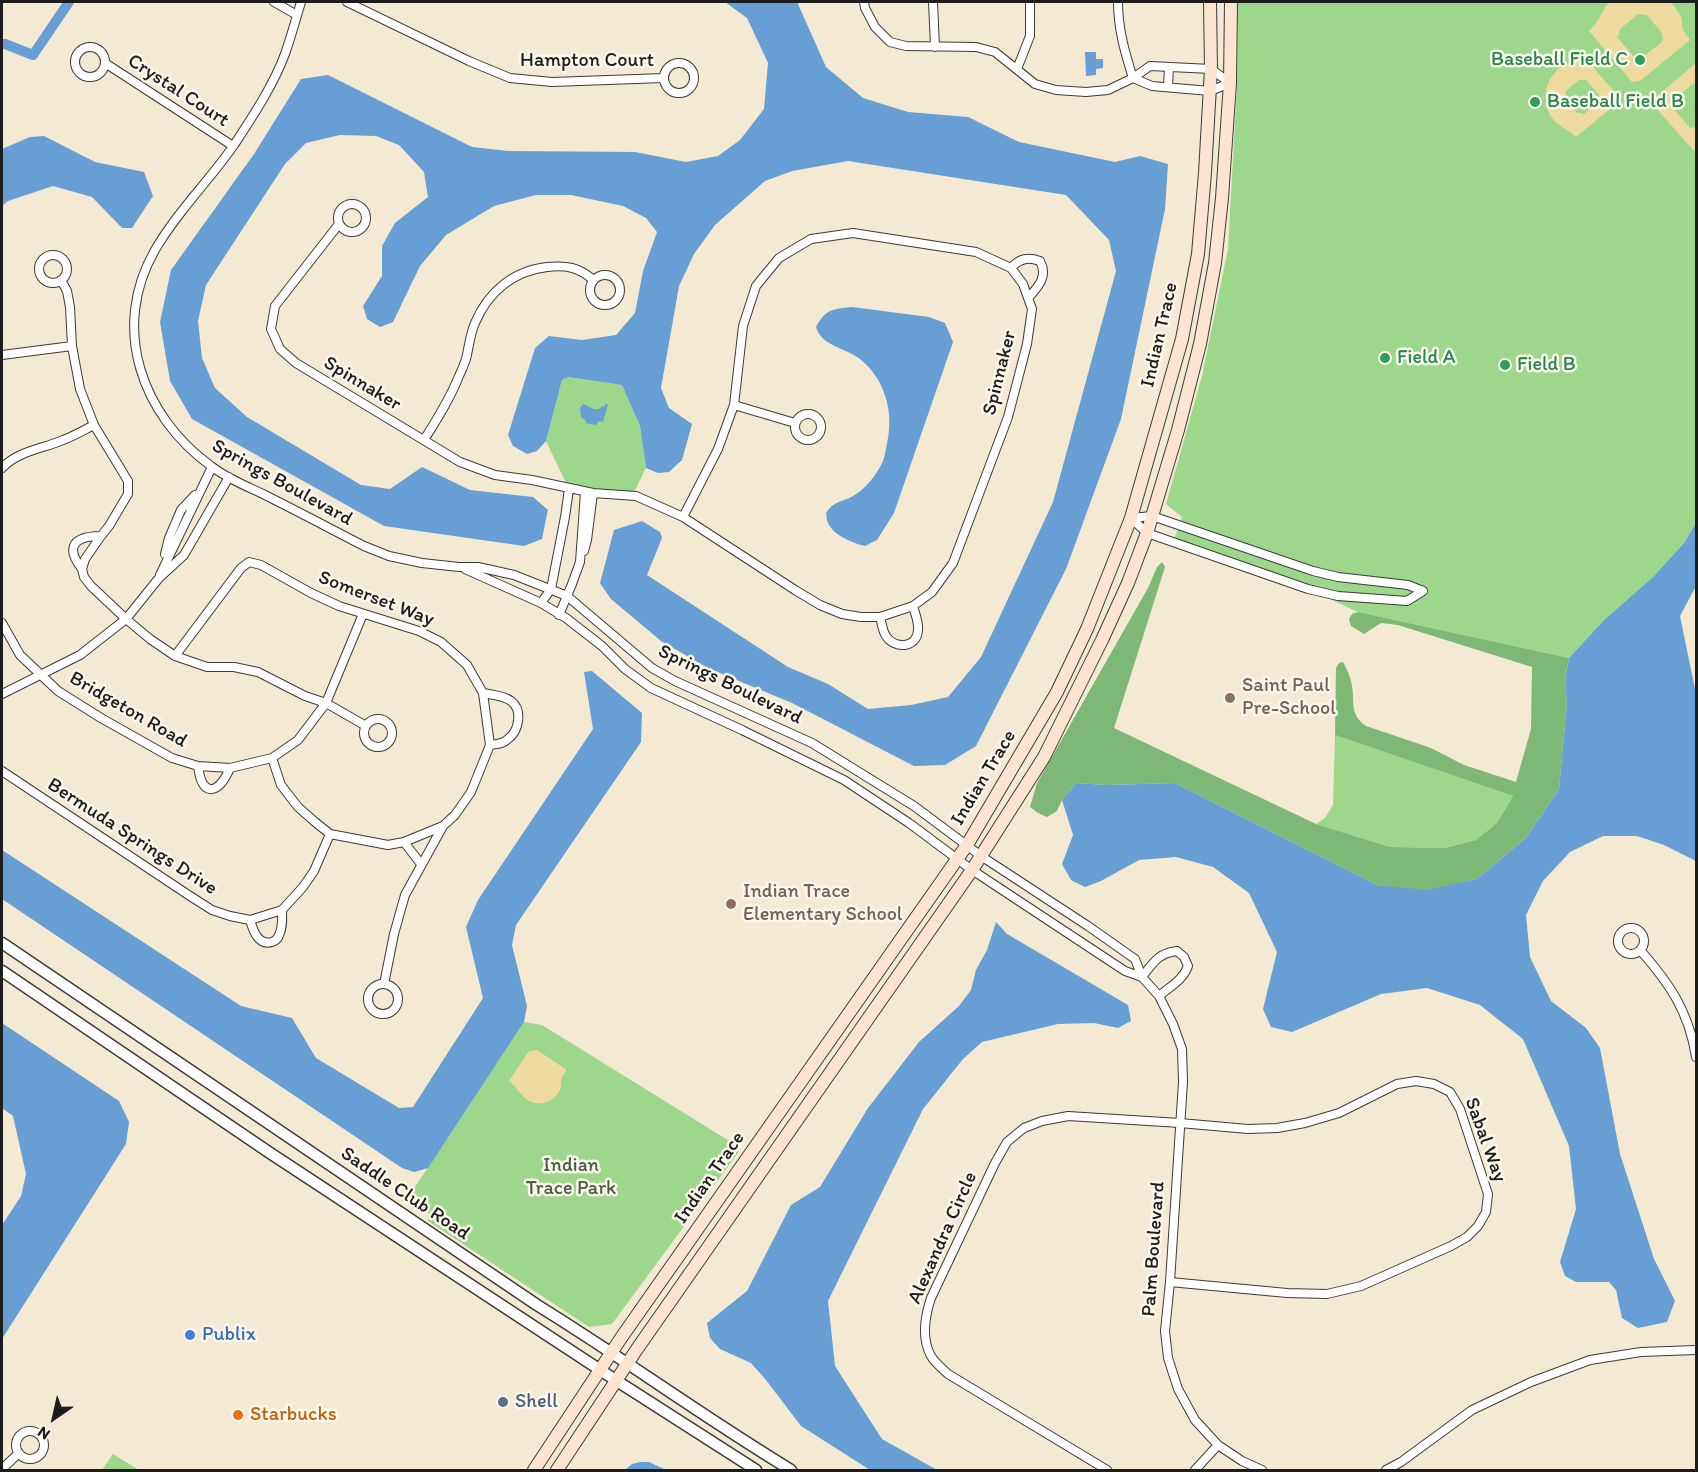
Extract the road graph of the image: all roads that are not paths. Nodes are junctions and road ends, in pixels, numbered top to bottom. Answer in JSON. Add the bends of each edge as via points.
{"nodes":[{"id":1,"x":274,"y":2,"type":"edge"},
{"id":2,"x":301,"y":2,"type":"edge"},
{"id":3,"x":347,"y":2,"type":"edge"},
{"id":4,"x":864,"y":2,"type":"edge"},
{"id":5,"x":933,"y":2,"type":"edge"},
{"id":6,"x":1030,"y":2,"type":"edge"},
{"id":7,"x":1118,"y":2,"type":"edge"},
{"id":8,"x":1210,"y":2,"type":"edge"},
{"id":9,"x":1231,"y":2,"type":"edge"},
{"id":10,"x":297,"y":15,"type":"junction"},
{"id":11,"x":935,"y":47,"type":"junction"},
{"id":12,"x":105,"y":63,"type":"dead end"},
{"id":13,"x":1169,"y":67,"type":"junction"},
{"id":14,"x":1017,"y":69,"type":"junction"},
{"id":15,"x":1211,"y":69,"type":"junction"},
{"id":16,"x":664,"y":78,"type":"dead end"},
{"id":17,"x":1133,"y":78,"type":"junction"},
{"id":18,"x":1230,"y":83,"type":"junction"},
{"id":19,"x":1168,"y":87,"type":"junction"},
{"id":20,"x":1210,"y":91,"type":"junction"},
{"id":21,"x":233,"y":146,"type":"junction"},
{"id":22,"x":339,"y":224,"type":"dead end"},
{"id":23,"x":1011,"y":268,"type":"junction"},
{"id":24,"x":61,"y":280,"type":"dead end"},
{"id":25,"x":593,"y":280,"type":"dead end"},
{"id":26,"x":1029,"y":297,"type":"junction"},
{"id":27,"x":72,"y":346,"type":"junction"},
{"id":28,"x":2,"y":355,"type":"edge"},
{"id":29,"x":734,"y":405,"type":"junction"},
{"id":30,"x":795,"y":423,"type":"dead end"},
{"id":31,"x":94,"y":425,"type":"junction"},
{"id":32,"x":424,"y":440,"type":"junction"},
{"id":33,"x":212,"y":467,"type":"junction"},
{"id":34,"x":2,"y":468,"type":"edge"},
{"id":35,"x":229,"y":477,"type":"junction"},
{"id":36,"x":569,"y":489,"type":"junction"},
{"id":37,"x":589,"y":492,"type":"junction"},
{"id":38,"x":1152,"y":516,"type":"junction"},
{"id":39,"x":683,"y":517,"type":"junction"},
{"id":40,"x":1131,"y":518,"type":"junction"},
{"id":41,"x":1147,"y":533,"type":"junction"},
{"id":42,"x":101,"y":536,"type":"junction"},
{"id":43,"x":459,"y":567,"type":"junction"},
{"id":44,"x":82,"y":569,"type":"junction"},
{"id":45,"x":159,"y":578,"type":"junction"},
{"id":46,"x":552,"y":589,"type":"junction"},
{"id":47,"x":567,"y":596,"type":"junction"},
{"id":48,"x":541,"y":603,"type":"junction"},
{"id":49,"x":913,"y":606,"type":"junction"},
{"id":50,"x":363,"y":614,"type":"junction"},
{"id":51,"x":559,"y":615,"type":"junction"},
{"id":52,"x":880,"y":617,"type":"junction"},
{"id":53,"x":126,"y":619,"type":"junction"},
{"id":54,"x":2,"y":623,"type":"edge"},
{"id":55,"x":175,"y":656,"type":"junction"},
{"id":56,"x":40,"y":674,"type":"junction"},
{"id":57,"x":483,"y":693,"type":"junction"},
{"id":58,"x":2,"y":694,"type":"edge"},
{"id":59,"x":326,"y":703,"type":"junction"},
{"id":60,"x":366,"y":726,"type":"dead end"},
{"id":61,"x":490,"y":745,"type":"junction"},
{"id":62,"x":272,"y":758,"type":"junction"},
{"id":63,"x":198,"y":766,"type":"junction"},
{"id":64,"x":230,"y":768,"type":"junction"},
{"id":65,"x":2,"y":771,"type":"edge"},
{"id":66,"x":442,"y":826,"type":"junction"},
{"id":67,"x":330,"y":834,"type":"junction"},
{"id":68,"x":404,"y":842,"type":"junction"},
{"id":69,"x":967,"y":845,"type":"junction"},
{"id":70,"x":981,"y":856,"type":"junction"},
{"id":71,"x":957,"y":860,"type":"junction"},
{"id":72,"x":422,"y":864,"type":"junction"},
{"id":73,"x":972,"y":870,"type":"junction"},
{"id":74,"x":282,"y":910,"type":"junction"},
{"id":75,"x":250,"y":920,"type":"junction"},
{"id":76,"x":1088,"y":926,"type":"junction"},
{"id":77,"x":1078,"y":940,"type":"junction"},
{"id":78,"x":2,"y":943,"type":"edge"},
{"id":79,"x":1640,"y":950,"type":"dead end"},
{"id":80,"x":2,"y":971,"type":"edge"},
{"id":81,"x":1142,"y":976,"type":"junction"},
{"id":82,"x":384,"y":984,"type":"dead end"},
{"id":83,"x":1159,"y":996,"type":"junction"},
{"id":84,"x":1696,"y":1057,"type":"edge"},
{"id":85,"x":1180,"y":1123,"type":"junction"},
{"id":86,"x":1170,"y":1282,"type":"junction"},
{"id":87,"x":1696,"y":1350,"type":"edge"},
{"id":88,"x":612,"y":1352,"type":"junction"},
{"id":89,"x":629,"y":1363,"type":"junction"},
{"id":90,"x":600,"y":1370,"type":"junction"},
{"id":91,"x":617,"y":1381,"type":"junction"},
{"id":92,"x":1218,"y":1445,"type":"junction"},
{"id":93,"x":19,"y":1453,"type":"dead end"},
{"id":94,"x":2,"y":1469,"type":"edge"},
{"id":95,"x":534,"y":1470,"type":"edge"},
{"id":96,"x":556,"y":1470,"type":"edge"},
{"id":97,"x":756,"y":1470,"type":"edge"},
{"id":98,"x":791,"y":1470,"type":"edge"},
{"id":99,"x":1107,"y":1470,"type":"edge"},
{"id":100,"x":1195,"y":1470,"type":"edge"},
{"id":101,"x":1262,"y":1470,"type":"edge"},
{"id":102,"x":1386,"y":1470,"type":"edge"}],
"edges":[{"from":1,"to":10,"type":"street"},
{"from":2,"to":10,"type":"street","name":"Springs Boulevard"},
{"from":3,"to":16,"type":"street","name":"Hampton Court","via":[[510,78],[552,82]]},
{"from":4,"to":11,"type":"street","via":[[875,27],[890,42]]},
{"from":5,"to":11,"type":"street"},
{"from":6,"to":14,"type":"street","via":[[1030,36]]},
{"from":7,"to":17,"type":"street","via":[[1118,22]]},
{"from":8,"to":15,"type":"main road","name":"Indian Trace"},
{"from":9,"to":18,"type":"main road","name":"Indian Trace"},
{"from":10,"to":21,"type":"street","name":"Springs Boulevard","via":[[285,54]]},
{"from":11,"to":14,"type":"street","via":[[976,47],[995,52]]},
{"from":12,"to":21,"type":"street","name":"Crystal Court"},
{"from":13,"to":15,"type":"street"},
{"from":13,"to":17,"type":"street","via":[[1150,66]]},
{"from":13,"to":19,"type":"street"},
{"from":14,"to":17,"type":"street","via":[[1035,84],[1056,90],[1108,90]]},
{"from":15,"to":18,"type":"street"},
{"from":15,"to":20,"type":"main road","name":"Indian Trace"},
{"from":17,"to":19,"type":"street","via":[[1152,86]]},
{"from":18,"to":20,"type":"street"},
{"from":18,"to":38,"type":"main road","name":"Indian Trace","via":[[1215,263],[1200,344]]},
{"from":19,"to":20,"type":"street"},
{"from":20,"to":40,"type":"main road","name":"Indian Trace","via":[[1198,254],[1182,339]]},
{"from":21,"to":33,"type":"street","name":"Springs Boulevard","via":[[154,251],[135,309],[135,339],[144,384],[162,417]]},
{"from":22,"to":32,"type":"street","name":"Spinnaker","via":[[275,306],[271,329],[280,349],[296,363]]},
{"from":23,"to":26,"type":"street"},
{"from":23,"to":26,"type":"street","via":[[1022,259],[1040,261],[1044,275]]},
{"from":23,"to":29,"type":"street","via":[[976,252],[853,233],[811,239],[778,258],[756,286],[743,326]]},
{"from":24,"to":27,"type":"street","via":[[70,307]]},
{"from":25,"to":32,"type":"street","via":[[569,266],[531,269],[509,279],[489,298],[474,324],[453,392]]},
{"from":26,"to":49,"type":"street","name":"Spinnaker","via":[[1032,309],[1026,344],[1008,417],[953,563],[932,592]]},
{"from":27,"to":28,"type":"street"},
{"from":27,"to":31,"type":"street","via":[[80,389]]},
{"from":29,"to":30,"type":"street"},
{"from":29,"to":39,"type":"street"},
{"from":31,"to":34,"type":"street","via":[[62,441],[34,448]]},
{"from":31,"to":42,"type":"street","via":[[128,481],[128,494]]},
{"from":32,"to":36,"type":"street","name":"Spinnaker","via":[[460,462],[495,475]]},
{"from":33,"to":35,"type":"street","name":"Springs Boulevard"},
{"from":33,"to":45,"type":"street","via":[[202,488],[181,510]]},
{"from":35,"to":43,"type":"street","name":"Springs Boulevard","via":[[389,556]]},
{"from":35,"to":45,"type":"street","via":[[184,555]]},
{"from":36,"to":37,"type":"street","name":"Spinnaker"},
{"from":36,"to":46,"type":"street"},
{"from":37,"to":39,"type":"street","name":"Spinnaker","via":[[636,496]]},
{"from":37,"to":47,"type":"street","via":[[580,562]]},
{"from":38,"to":40,"type":"street"},
{"from":38,"to":41,"type":"main road","name":"Indian Trace"},
{"from":38,"to":41,"type":"street","via":[[1313,571],[1408,585],[1423,591],[1407,601],[1338,596]]},
{"from":39,"to":52,"type":"street","name":"Spinnaker","via":[[820,605],[842,614]]},
{"from":40,"to":41,"type":"street"},
{"from":40,"to":69,"type":"main road","name":"Indian Trace","via":[[1088,629],[1057,692]]},
{"from":41,"to":70,"type":"main road","name":"Indian Trace","via":[[1119,602],[1044,757]]},
{"from":42,"to":44,"type":"street"},
{"from":42,"to":44,"type":"street","via":[[82,536],[76,541],[74,559]]},
{"from":43,"to":46,"type":"street","name":"Springs Boulevard","via":[[514,575]]},
{"from":43,"to":48,"type":"street","name":"Springs Boulevard"},
{"from":44,"to":53,"type":"street","via":[[91,586]]},
{"from":45,"to":53,"type":"street"},
{"from":46,"to":47,"type":"street","name":"Springs Boulevard"},
{"from":46,"to":48,"type":"street"},
{"from":47,"to":51,"type":"street"},
{"from":47,"to":69,"type":"street","name":"Springs Boulevard","via":[[652,668],[812,743],[914,806]]},
{"from":48,"to":51,"type":"street","name":"Springs Boulevard"},
{"from":49,"to":52,"type":"street","name":"Spinnaker"},
{"from":49,"to":52,"type":"street","via":[[919,630],[911,643],[903,646],[887,638]]},
{"from":50,"to":55,"type":"street","name":"Somerset Way","via":[[249,562]]},
{"from":50,"to":57,"type":"street","name":"Somerset Way","via":[[441,642],[467,665]]},
{"from":50,"to":59,"type":"street","name":"Bridgeton Road"},
{"from":51,"to":71,"type":"street","name":"Springs Boulevard","via":[[651,688],[844,780]]},
{"from":53,"to":55,"type":"street"},
{"from":53,"to":56,"type":"street","via":[[80,655]]},
{"from":54,"to":56,"type":"street","name":"Bridgeton Road","via":[[20,655]]},
{"from":55,"to":59,"type":"street","via":[[207,667],[258,672]]},
{"from":56,"to":58,"type":"street"},
{"from":56,"to":63,"type":"street","name":"Bridgeton Road","via":[[58,691],[110,723],[172,758]]},
{"from":57,"to":61,"type":"street","name":"Somerset Way"},
{"from":57,"to":61,"type":"street","via":[[511,700],[519,718],[510,738]]},
{"from":59,"to":60,"type":"street"},
{"from":59,"to":62,"type":"street","name":"Bridgeton Road","via":[[298,740]]},
{"from":61,"to":66,"type":"street","name":"Somerset Way","via":[[471,792]]},
{"from":62,"to":64,"type":"street","name":"Bridgeton Road"},
{"from":62,"to":67,"type":"street","via":[[281,785]]},
{"from":63,"to":64,"type":"street","name":"Bridgeton Road"},
{"from":63,"to":64,"type":"street","name":"Bridgeton Road","via":[[201,781],[214,789],[220,787]]},
{"from":65,"to":75,"type":"street","name":"Bermuda Springs Drive","via":[[212,910]]},
{"from":66,"to":68,"type":"street"},
{"from":66,"to":72,"type":"street","name":"Somerset Way"},
{"from":67,"to":68,"type":"street","via":[[388,845]]},
{"from":67,"to":74,"type":"street","via":[[314,871]]},
{"from":68,"to":72,"type":"street"},
{"from":69,"to":70,"type":"street","name":"Springs Boulevard"},
{"from":69,"to":71,"type":"main road","name":"Indian Trace"},
{"from":70,"to":73,"type":"main road","name":"Indian Trace"},
{"from":70,"to":76,"type":"street","name":"Palm Boulevard"},
{"from":71,"to":73,"type":"street","name":"Springs Boulevard"},
{"from":71,"to":88,"type":"main road","name":"Indian Trace"},
{"from":72,"to":82,"type":"street","name":"Somerset Way","via":[[405,895]]},
{"from":73,"to":77,"type":"street","name":"Palm Boulevard"},
{"from":73,"to":89,"type":"main road","name":"Indian Trace"},
{"from":74,"to":75,"type":"street"},
{"from":74,"to":75,"type":"street","via":[[280,935],[269,943],[254,933]]},
{"from":76,"to":77,"type":"street"},
{"from":76,"to":81,"type":"street","name":"Palm Boulevard","via":[[1135,959]]},
{"from":77,"to":81,"type":"street","name":"Palm Boulevard","via":[[1125,971]]},
{"from":78,"to":88,"type":"street","name":"Saddle Club Road"},
{"from":79,"to":84,"type":"street","via":[[1679,1002]]},
{"from":80,"to":90,"type":"street","name":"Saddle Club Road"},
{"from":81,"to":83,"type":"street","name":"Palm Boulevard"},
{"from":81,"to":83,"type":"street","via":[[1167,952],[1177,951],[1184,957],[1188,966],[1185,973]]},
{"from":83,"to":85,"type":"street","name":"Palm Boulevard","via":[[1182,1049]]},
{"from":85,"to":86,"type":"street","name":"Palm Boulevard"},
{"from":85,"to":86,"type":"street","name":"Sabal Way","via":[[1277,1128],[1339,1113],[1396,1084],[1434,1084],[1450,1092],[1460,1109],[1488,1194],[1486,1212],[1467,1237],[1361,1287],[1326,1294],[1287,1293]]},
{"from":85,"to":99,"type":"street","name":"Alexandra Circle","via":[[1068,1116],[1024,1128],[1007,1142],[995,1163],[925,1317],[925,1339],[931,1357],[948,1374]]},
{"from":86,"to":92,"type":"street","name":"Palm Boulevard","via":[[1165,1331],[1168,1358],[1178,1389],[1195,1420]]},
{"from":87,"to":102,"type":"street","via":[[1641,1352],[1590,1360],[1531,1382],[1472,1410]]},
{"from":88,"to":89,"type":"street","name":"Saddle Club Road"},
{"from":88,"to":90,"type":"main road","name":"Indian Trace"},
{"from":89,"to":91,"type":"main road","name":"Indian Trace"},
{"from":89,"to":98,"type":"street","name":"Saddle Club Road"},
{"from":90,"to":91,"type":"street","name":"Saddle Club Road"},
{"from":90,"to":95,"type":"main road","name":"Indian Trace"},
{"from":91,"to":96,"type":"main road","name":"Indian Trace"},
{"from":91,"to":97,"type":"street","name":"Saddle Club Road"},
{"from":92,"to":100,"type":"street"},
{"from":92,"to":101,"type":"street","name":"Palm Boulevard"},
{"from":93,"to":94,"type":"street"}]}
